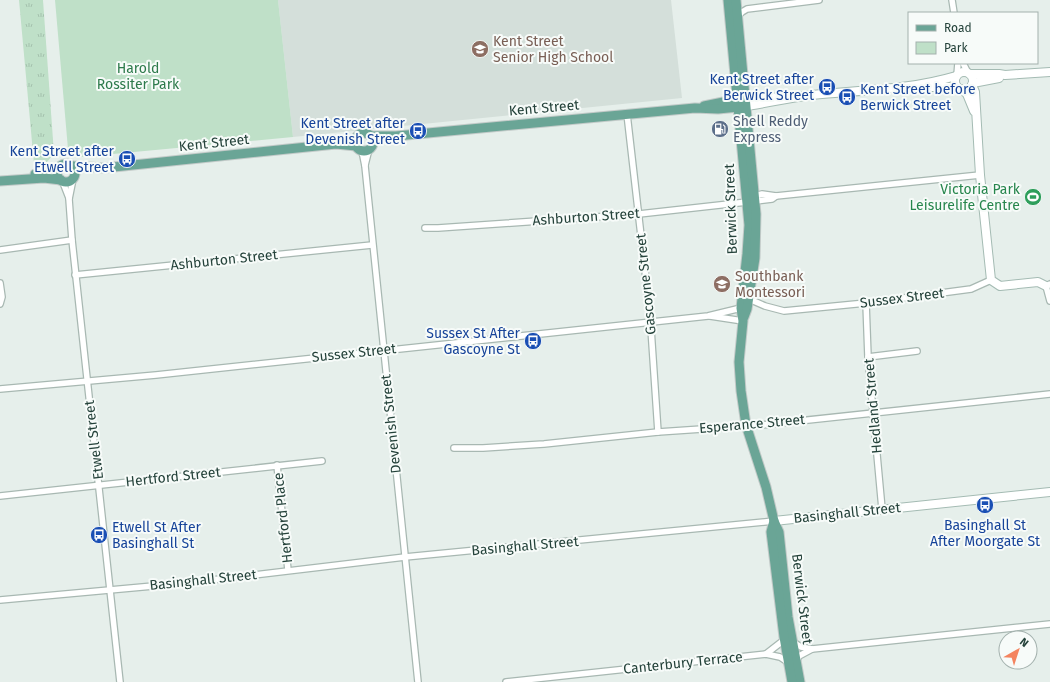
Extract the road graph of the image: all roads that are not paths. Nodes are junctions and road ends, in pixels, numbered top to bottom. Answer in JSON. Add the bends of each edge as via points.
{"nodes":[{"id":1,"x":728,"y":0,"type":"edge"},
{"id":2,"x":736,"y":0,"type":"edge"},
{"id":3,"x":819,"y":0,"type":"edge"},
{"id":4,"x":952,"y":0,"type":"edge"},
{"id":5,"x":954,"y":12,"type":"edge"},
{"id":6,"x":738,"y":17,"type":"junction"},
{"id":7,"x":958,"y":64,"type":"edge"},
{"id":8,"x":964,"y":64,"type":"edge"},
{"id":9,"x":1050,"y":72,"type":"edge"},
{"id":10,"x":969,"y":73,"type":"junction"},
{"id":11,"x":1005,"y":75,"type":"junction"},
{"id":12,"x":957,"y":76,"type":"junction"},
{"id":13,"x":972,"y":84,"type":"junction"},
{"id":14,"x":917,"y":86,"type":"junction"},
{"id":15,"x":959,"y":88,"type":"junction"},
{"id":16,"x":742,"y":103,"type":"junction"},
{"id":17,"x":976,"y":113,"type":"junction"},
{"id":18,"x":627,"y":114,"type":"junction"},
{"id":19,"x":364,"y":144,"type":"junction"},
{"id":20,"x":73,"y":166,"type":"junction"},
{"id":21,"x":59,"y":167,"type":"junction"},
{"id":22,"x":94,"y":168,"type":"junction"},
{"id":23,"x":980,"y":175,"type":"junction"},
{"id":24,"x":0,"y":177,"type":"edge"},
{"id":25,"x":74,"y":178,"type":"junction"},
{"id":26,"x":61,"y":180,"type":"junction"},
{"id":27,"x":0,"y":181,"type":"edge"},
{"id":28,"x":69,"y":199,"type":"junction"},
{"id":29,"x":753,"y":199,"type":"junction"},
{"id":30,"x":639,"y":214,"type":"junction"},
{"id":31,"x":425,"y":228,"type":"dead end"},
{"id":32,"x":72,"y":240,"type":"junction"},
{"id":33,"x":372,"y":245,"type":"junction"},
{"id":34,"x":0,"y":250,"type":"edge"},
{"id":35,"x":76,"y":275,"type":"junction"},
{"id":36,"x":992,"y":280,"type":"junction"},
{"id":37,"x":0,"y":283,"type":"edge"},
{"id":38,"x":1048,"y":285,"type":"edge"},
{"id":39,"x":749,"y":299,"type":"junction"},
{"id":40,"x":1050,"y":301,"type":"edge"},
{"id":41,"x":866,"y":303,"type":"junction"},
{"id":42,"x":0,"y":304,"type":"edge"},
{"id":43,"x":741,"y":308,"type":"junction"},
{"id":44,"x":708,"y":316,"type":"junction"},
{"id":45,"x":742,"y":320,"type":"junction"},
{"id":46,"x":650,"y":322,"type":"junction"},
{"id":47,"x":384,"y":350,"type":"junction"},
{"id":48,"x":916,"y":351,"type":"dead end"},
{"id":49,"x":868,"y":357,"type":"junction"},
{"id":50,"x":88,"y":380,"type":"junction"},
{"id":51,"x":0,"y":389,"type":"edge"},
{"id":52,"x":1050,"y":394,"type":"edge"},
{"id":53,"x":873,"y":412,"type":"junction"},
{"id":54,"x":746,"y":425,"type":"junction"},
{"id":55,"x":658,"y":432,"type":"junction"},
{"id":56,"x":454,"y":448,"type":"dead end"},
{"id":57,"x":322,"y":461,"type":"dead end"},
{"id":58,"x":277,"y":466,"type":"junction"},
{"id":59,"x":99,"y":484,"type":"junction"},
{"id":60,"x":1050,"y":492,"type":"edge"},
{"id":61,"x":0,"y":496,"type":"edge"},
{"id":62,"x":882,"y":509,"type":"junction"},
{"id":63,"x":774,"y":520,"type":"junction"},
{"id":64,"x":405,"y":557,"type":"junction"},
{"id":65,"x":288,"y":570,"type":"junction"},
{"id":66,"x":110,"y":589,"type":"junction"},
{"id":67,"x":0,"y":600,"type":"edge"},
{"id":68,"x":1050,"y":624,"type":"edge"},
{"id":69,"x":788,"y":640,"type":"junction"},
{"id":70,"x":812,"y":649,"type":"junction"},
{"id":71,"x":766,"y":654,"type":"junction"},
{"id":72,"x":792,"y":662,"type":"junction"},
{"id":73,"x":120,"y":682,"type":"edge"},
{"id":74,"x":418,"y":682,"type":"edge"},
{"id":75,"x":506,"y":682,"type":"edge"},
{"id":76,"x":792,"y":682,"type":"edge"},
{"id":77,"x":800,"y":682,"type":"edge"}],
"edges":[{"from":1,"to":16,"type":"main road","name":"Berwick Street"},
{"from":2,"to":6,"type":"main road","name":"Berwick Street"},
{"from":3,"to":6,"type":"street","via":[[754,8],[742,12]]},
{"from":4,"to":5,"type":"street"},
{"from":6,"to":16,"type":"main road","name":"Berwick Street"},
{"from":7,"to":12,"type":"street"},
{"from":8,"to":10,"type":"street"},
{"from":9,"to":11,"type":"street"},
{"from":10,"to":11,"type":"street"},
{"from":10,"to":12,"type":"street","via":[[961,72]]},
{"from":10,"to":13,"type":"street"},
{"from":11,"to":13,"type":"street","via":[[1003,78]]},
{"from":12,"to":14,"type":"street","name":"Kent Street"},
{"from":12,"to":15,"type":"street","via":[[955,83]]},
{"from":13,"to":15,"type":"street","via":[[966,89]]},
{"from":13,"to":17,"type":"street"},
{"from":14,"to":15,"type":"street","name":"Kent Street"},
{"from":14,"to":16,"type":"street","name":"Kent Street","via":[[780,99],[768,96]]},
{"from":15,"to":17,"type":"street","via":[[967,94]]},
{"from":16,"to":18,"type":"main road","name":"Kent Street","via":[[718,109],[696,108]]},
{"from":16,"to":29,"type":"main road","name":"Berwick Street"},
{"from":17,"to":23,"type":"street"},
{"from":18,"to":19,"type":"main road","name":"Kent Street","via":[[396,136]]},
{"from":18,"to":30,"type":"street","name":"Gascoyne Street"},
{"from":19,"to":22,"type":"main road","name":"Kent Street","via":[[336,144]]},
{"from":19,"to":33,"type":"street","name":"Devenish Street"},
{"from":20,"to":21,"type":"main road","via":[[66,164]]},
{"from":20,"to":22,"type":"main road","name":"Kent Street"},
{"from":20,"to":25,"type":"main road"},
{"from":21,"to":24,"type":"main road","via":[[34,174]]},
{"from":21,"to":26,"type":"main road","via":[[57,173]]},
{"from":22,"to":25,"type":"main road","name":"Kent Street"},
{"from":23,"to":29,"type":"street","name":"Ashburton Street","via":[[776,196],[771,194]]},
{"from":23,"to":36,"type":"street"},
{"from":25,"to":26,"type":"main road","via":[[68,182]]},
{"from":25,"to":28,"type":"street","name":"Etwell Street"},
{"from":26,"to":27,"type":"main road","via":[[44,178]]},
{"from":26,"to":28,"type":"street","name":"Etwell Street"},
{"from":28,"to":32,"type":"street","name":"Etwell Street"},
{"from":29,"to":30,"type":"street","name":"Ashburton Street"},
{"from":29,"to":39,"type":"main road","name":"Berwick Street","via":[[755,258]]},
{"from":29,"to":43,"type":"main road","name":"Berwick Street"},
{"from":30,"to":31,"type":"street","name":"Ashburton Street"},
{"from":30,"to":46,"type":"street","name":"Gascoyne Street"},
{"from":32,"to":34,"type":"street"},
{"from":32,"to":35,"type":"street","name":"Etwell Street"},
{"from":33,"to":35,"type":"street","name":"Ashburton Street"},
{"from":33,"to":47,"type":"street","name":"Devenish Street"},
{"from":35,"to":50,"type":"street","name":"Etwell Street"},
{"from":36,"to":38,"type":"street","via":[[1000,286],[1038,282]]},
{"from":36,"to":41,"type":"street","name":"Sussex Street","via":[[971,289]]},
{"from":37,"to":42,"type":"street"},
{"from":38,"to":40,"type":"street"},
{"from":39,"to":41,"type":"street","name":"Sussex Street","via":[[784,311]]},
{"from":39,"to":45,"type":"main road","name":"Berwick Street"},
{"from":41,"to":49,"type":"street","name":"Hedland Street"},
{"from":43,"to":44,"type":"street","name":"Sussex Street"},
{"from":43,"to":45,"type":"main road","name":"Berwick Street"},
{"from":44,"to":45,"type":"street","name":"Sussex Street"},
{"from":44,"to":46,"type":"street","name":"Sussex Street"},
{"from":45,"to":54,"type":"main road","name":"Berwick Street","via":[[739,375]]},
{"from":46,"to":47,"type":"street","name":"Sussex Street"},
{"from":46,"to":55,"type":"street","name":"Gascoyne Street"},
{"from":47,"to":50,"type":"street","name":"Sussex Street"},
{"from":47,"to":64,"type":"street","name":"Devenish Street"},
{"from":48,"to":49,"type":"street"},
{"from":49,"to":53,"type":"street","name":"Hedland Street"},
{"from":50,"to":51,"type":"street","name":"Sussex Street"},
{"from":50,"to":59,"type":"street","name":"Etwell Street"},
{"from":52,"to":53,"type":"street","name":"Esperance Street"},
{"from":53,"to":54,"type":"street","name":"Esperance Street"},
{"from":53,"to":62,"type":"street","name":"Hedland Street"},
{"from":54,"to":55,"type":"street","name":"Esperance Street"},
{"from":54,"to":63,"type":"main road","name":"Berwick Street"},
{"from":55,"to":56,"type":"street","name":"Esperance Street","via":[[544,444]]},
{"from":57,"to":58,"type":"street","name":"Hertford Street"},
{"from":58,"to":59,"type":"street","name":"Hertford Street"},
{"from":58,"to":65,"type":"street","name":"Hertford Place"},
{"from":59,"to":61,"type":"street","name":"Hertford Street"},
{"from":59,"to":66,"type":"street","name":"Etwell Street"},
{"from":60,"to":62,"type":"street","name":"Basinghall Street"},
{"from":62,"to":63,"type":"street","name":"Basinghall Street"},
{"from":63,"to":64,"type":"street","name":"Basinghall Street"},
{"from":63,"to":69,"type":"main road","name":"Berwick Street","via":[[771,532]]},
{"from":64,"to":65,"type":"street","name":"Basinghall Street"},
{"from":64,"to":74,"type":"street","name":"Devenish Street"},
{"from":65,"to":66,"type":"street","name":"Basinghall Street","via":[[186,583]]},
{"from":66,"to":67,"type":"street","name":"Basinghall Street"},
{"from":66,"to":73,"type":"street","name":"Etwell Street"},
{"from":68,"to":70,"type":"street"},
{"from":69,"to":70,"type":"street"},
{"from":69,"to":71,"type":"street"},
{"from":69,"to":72,"type":"main road","name":"Berwick Street"},
{"from":70,"to":72,"type":"street"},
{"from":71,"to":72,"type":"street","name":"Canterbury Terrace"},
{"from":71,"to":75,"type":"street","name":"Canterbury Terrace"},
{"from":72,"to":76,"type":"main road","name":"Berwick Street"},
{"from":72,"to":77,"type":"main road","name":"Berwick Street"}]}
